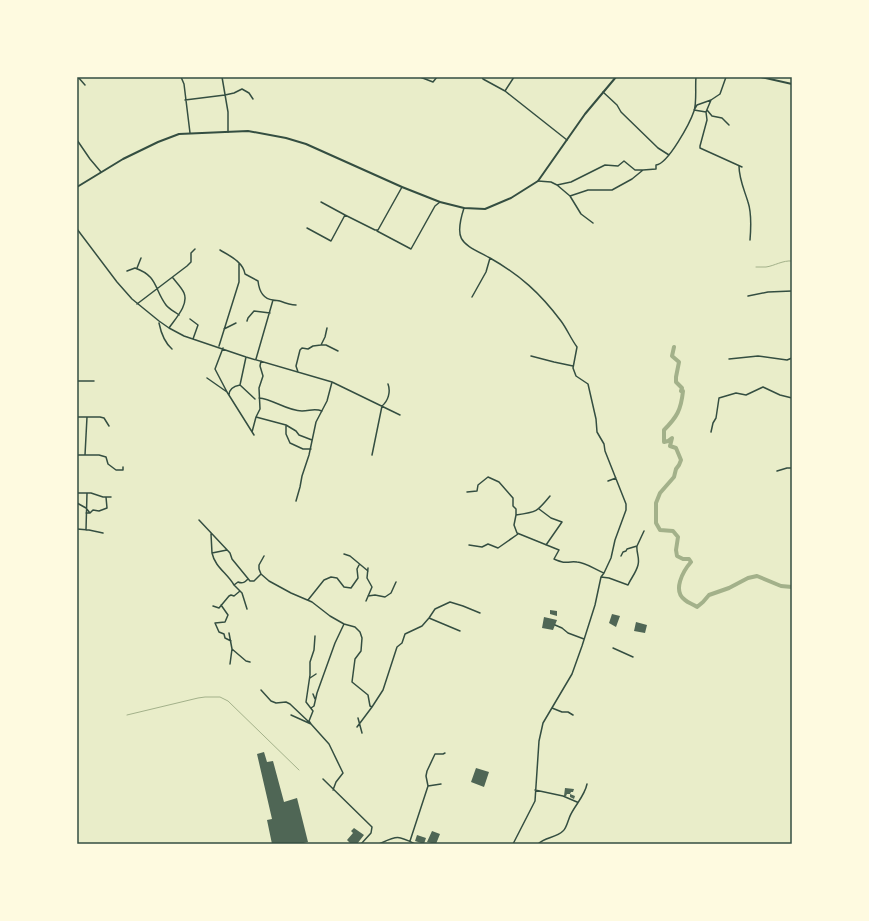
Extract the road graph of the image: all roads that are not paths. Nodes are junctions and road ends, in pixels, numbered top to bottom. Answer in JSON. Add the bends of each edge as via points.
{"nodes":[{"id":1,"x":78,"y":77,"type":"edge"},
{"id":2,"x":182,"y":77,"type":"edge"},
{"id":3,"x":222,"y":77,"type":"edge"},
{"id":4,"x":420,"y":77,"type":"edge"},
{"id":5,"x":437,"y":77,"type":"edge"},
{"id":6,"x":482,"y":77,"type":"edge"},
{"id":7,"x":514,"y":77,"type":"edge"},
{"id":8,"x":616,"y":77,"type":"edge"},
{"id":9,"x":696,"y":77,"type":"edge"},
{"id":10,"x":726,"y":77,"type":"edge"},
{"id":11,"x":761,"y":77,"type":"edge"},
{"id":12,"x":792,"y":84,"type":"edge"},
{"id":13,"x":86,"y":85,"type":"dead end"},
{"id":14,"x":505,"y":91,"type":"junction"},
{"id":15,"x":603,"y":92,"type":"junction"},
{"id":16,"x":225,"y":95,"type":"junction"},
{"id":17,"x":253,"y":99,"type":"dead end"},
{"id":18,"x":186,"y":100,"type":"junction"},
{"id":19,"x":711,"y":100,"type":"junction"},
{"id":20,"x":694,"y":110,"type":"junction"},
{"id":21,"x":707,"y":111,"type":"junction"},
{"id":22,"x":729,"y":125,"type":"dead end"},
{"id":23,"x":228,"y":132,"type":"junction"},
{"id":24,"x":190,"y":133,"type":"junction"},
{"id":25,"x":77,"y":140,"type":"edge"},
{"id":26,"x":567,"y":140,"type":"junction"},
{"id":27,"x":670,"y":156,"type":"junction"},
{"id":28,"x":738,"y":166,"type":"junction"},
{"id":29,"x":742,"y":167,"type":"dead end"},
{"id":30,"x":644,"y":170,"type":"junction"},
{"id":31,"x":101,"y":172,"type":"junction"},
{"id":32,"x":538,"y":181,"type":"junction"},
{"id":33,"x":557,"y":186,"type":"junction"},
{"id":34,"x":77,"y":187,"type":"edge"},
{"id":35,"x":402,"y":187,"type":"junction"},
{"id":36,"x":570,"y":196,"type":"junction"},
{"id":37,"x":321,"y":202,"type":"dead end"},
{"id":38,"x":440,"y":202,"type":"junction"},
{"id":39,"x":464,"y":208,"type":"junction"},
{"id":40,"x":345,"y":215,"type":"junction"},
{"id":41,"x":593,"y":223,"type":"dead end"},
{"id":42,"x":77,"y":228,"type":"edge"},
{"id":43,"x":307,"y":228,"type":"dead end"},
{"id":44,"x":377,"y":231,"type":"junction"},
{"id":45,"x":750,"y":240,"type":"dead end"},
{"id":46,"x":195,"y":249,"type":"dead end"},
{"id":47,"x":220,"y":250,"type":"dead end"},
{"id":48,"x":141,"y":258,"type":"dead end"},
{"id":49,"x":490,"y":258,"type":"junction"},
{"id":50,"x":239,"y":264,"type":"junction"},
{"id":51,"x":137,"y":268,"type":"junction"},
{"id":52,"x":127,"y":271,"type":"dead end"},
{"id":53,"x":172,"y":278,"type":"junction"},
{"id":54,"x":158,"y":288,"type":"junction"},
{"id":55,"x":792,"y":291,"type":"edge"},
{"id":56,"x":748,"y":296,"type":"dead end"},
{"id":57,"x":472,"y":297,"type":"dead end"},
{"id":58,"x":273,"y":300,"type":"junction"},
{"id":59,"x":137,"y":304,"type":"junction"},
{"id":60,"x":296,"y":305,"type":"dead end"},
{"id":61,"x":270,"y":313,"type":"junction"},
{"id":62,"x":178,"y":315,"type":"junction"},
{"id":63,"x":190,"y":319,"type":"dead end"},
{"id":64,"x":158,"y":321,"type":"junction"},
{"id":65,"x":247,"y":321,"type":"dead end"},
{"id":66,"x":236,"y":323,"type":"dead end"},
{"id":67,"x":169,"y":328,"type":"junction"},
{"id":68,"x":327,"y":328,"type":"dead end"},
{"id":69,"x":224,"y":329,"type":"junction"},
{"id":70,"x":193,"y":339,"type":"junction"},
{"id":71,"x":321,"y":345,"type":"junction"},
{"id":72,"x":219,"y":347,"type":"junction"},
{"id":73,"x":223,"y":348,"type":"junction"},
{"id":74,"x":172,"y":349,"type":"dead end"},
{"id":75,"x":338,"y":350,"type":"dead end"},
{"id":76,"x":531,"y":356,"type":"dead end"},
{"id":77,"x":246,"y":357,"type":"junction"},
{"id":78,"x":730,"y":358,"type":"dead end"},
{"id":79,"x":792,"y":358,"type":"edge"},
{"id":80,"x":256,"y":359,"type":"junction"},
{"id":81,"x":261,"y":361,"type":"junction"},
{"id":82,"x":573,"y":366,"type":"junction"},
{"id":83,"x":298,"y":372,"type":"junction"},
{"id":84,"x":207,"y":378,"type":"dead end"},
{"id":85,"x":77,"y":381,"type":"edge"},
{"id":86,"x":94,"y":381,"type":"dead end"},
{"id":87,"x":332,"y":382,"type":"junction"},
{"id":88,"x":388,"y":384,"type":"dead end"},
{"id":89,"x":240,"y":385,"type":"junction"},
{"id":90,"x":227,"y":392,"type":"junction"},
{"id":91,"x":230,"y":396,"type":"junction"},
{"id":92,"x":259,"y":398,"type":"junction"},
{"id":93,"x":792,"y":398,"type":"edge"},
{"id":94,"x":255,"y":399,"type":"dead end"},
{"id":95,"x":382,"y":406,"type":"junction"},
{"id":96,"x":322,"y":412,"type":"junction"},
{"id":97,"x":400,"y":415,"type":"dead end"},
{"id":98,"x":256,"y":416,"type":"junction"},
{"id":99,"x":77,"y":417,"type":"edge"},
{"id":100,"x":87,"y":417,"type":"junction"},
{"id":101,"x":286,"y":425,"type":"junction"},
{"id":102,"x":109,"y":426,"type":"dead end"},
{"id":103,"x":711,"y":432,"type":"dead end"},
{"id":104,"x":252,"y":433,"type":"junction"},
{"id":105,"x":254,"y":435,"type":"dead end"},
{"id":106,"x":312,"y":440,"type":"junction"},
{"id":107,"x":310,"y":449,"type":"junction"},
{"id":108,"x":77,"y":455,"type":"edge"},
{"id":109,"x":85,"y":455,"type":"junction"},
{"id":110,"x":372,"y":455,"type":"dead end"},
{"id":111,"x":123,"y":467,"type":"dead end"},
{"id":112,"x":792,"y":468,"type":"edge"},
{"id":113,"x":776,"y":471,"type":"dead end"},
{"id":114,"x":616,"y":478,"type":"junction"},
{"id":115,"x":608,"y":480,"type":"dead end"},
{"id":116,"x":467,"y":492,"type":"dead end"},
{"id":117,"x":77,"y":493,"type":"edge"},
{"id":118,"x":87,"y":493,"type":"junction"},
{"id":119,"x":550,"y":496,"type":"dead end"},
{"id":120,"x":106,"y":497,"type":"junction"},
{"id":121,"x":111,"y":497,"type":"dead end"},
{"id":122,"x":296,"y":501,"type":"dead end"},
{"id":123,"x":77,"y":503,"type":"edge"},
{"id":124,"x":86,"y":508,"type":"junction"},
{"id":125,"x":539,"y":510,"type":"junction"},
{"id":126,"x":90,"y":513,"type":"junction"},
{"id":127,"x":86,"y":514,"type":"junction"},
{"id":128,"x":516,"y":515,"type":"junction"},
{"id":129,"x":199,"y":520,"type":"dead end"},
{"id":130,"x":77,"y":529,"type":"edge"},
{"id":131,"x":86,"y":530,"type":"junction"},
{"id":132,"x":644,"y":531,"type":"dead end"},
{"id":133,"x":103,"y":533,"type":"dead end"},
{"id":134,"x":211,"y":533,"type":"junction"},
{"id":135,"x":518,"y":534,"type":"junction"},
{"id":136,"x":469,"y":545,"type":"dead end"},
{"id":137,"x":546,"y":545,"type":"junction"},
{"id":138,"x":638,"y":546,"type":"junction"},
{"id":139,"x":227,"y":550,"type":"junction"},
{"id":140,"x":212,"y":553,"type":"junction"},
{"id":141,"x":344,"y":554,"type":"dead end"},
{"id":142,"x":264,"y":556,"type":"dead end"},
{"id":143,"x":620,"y":556,"type":"dead end"},
{"id":144,"x":359,"y":565,"type":"junction"},
{"id":145,"x":604,"y":573,"type":"junction"},
{"id":146,"x":261,"y":574,"type":"junction"},
{"id":147,"x":601,"y":577,"type":"junction"},
{"id":148,"x":248,"y":579,"type":"junction"},
{"id":149,"x":396,"y":582,"type":"dead end"},
{"id":150,"x":234,"y":585,"type":"junction"},
{"id":151,"x":240,"y":591,"type":"junction"},
{"id":152,"x":368,"y":596,"type":"junction"},
{"id":153,"x":308,"y":600,"type":"junction"},
{"id":154,"x":366,"y":601,"type":"dead end"},
{"id":155,"x":213,"y":606,"type":"dead end"},
{"id":156,"x":221,"y":606,"type":"junction"},
{"id":157,"x":246,"y":608,"type":"dead end"},
{"id":158,"x":480,"y":613,"type":"dead end"},
{"id":159,"x":429,"y":618,"type":"junction"},
{"id":160,"x":344,"y":624,"type":"junction"},
{"id":161,"x":555,"y":625,"type":"dead end"},
{"id":162,"x":460,"y":631,"type":"dead end"},
{"id":163,"x":229,"y":633,"type":"dead end"},
{"id":164,"x":315,"y":636,"type":"dead end"},
{"id":165,"x":584,"y":639,"type":"junction"},
{"id":166,"x":231,"y":641,"type":"junction"},
{"id":167,"x":613,"y":648,"type":"dead end"},
{"id":168,"x":232,"y":649,"type":"junction"},
{"id":169,"x":633,"y":657,"type":"dead end"},
{"id":170,"x":250,"y":662,"type":"dead end"},
{"id":171,"x":230,"y":664,"type":"dead end"},
{"id":172,"x":316,"y":674,"type":"dead end"},
{"id":173,"x":310,"y":678,"type":"junction"},
{"id":174,"x":261,"y":690,"type":"dead end"},
{"id":175,"x":313,"y":694,"type":"dead end"},
{"id":176,"x":315,"y":699,"type":"junction"},
{"id":177,"x":372,"y":707,"type":"junction"},
{"id":178,"x":311,"y":708,"type":"junction"},
{"id":179,"x":552,"y":708,"type":"junction"},
{"id":180,"x":291,"y":715,"type":"dead end"},
{"id":181,"x":573,"y":715,"type":"dead end"},
{"id":182,"x":358,"y":718,"type":"dead end"},
{"id":183,"x":311,"y":724,"type":"junction"},
{"id":184,"x":359,"y":724,"type":"junction"},
{"id":185,"x":357,"y":727,"type":"dead end"},
{"id":186,"x":362,"y":733,"type":"dead end"},
{"id":187,"x":445,"y":753,"type":"dead end"},
{"id":188,"x":323,"y":779,"type":"dead end"},
{"id":189,"x":441,"y":784,"type":"dead end"},
{"id":190,"x":587,"y":784,"type":"dead end"},
{"id":191,"x":428,"y":786,"type":"junction"},
{"id":192,"x":334,"y":790,"type":"junction"},
{"id":193,"x":535,"y":790,"type":"junction"},
{"id":194,"x":577,"y":802,"type":"junction"},
{"id":195,"x":410,"y":841,"type":"junction"},
{"id":196,"x":361,"y":844,"type":"edge"},
{"id":197,"x":379,"y":844,"type":"edge"},
{"id":198,"x":415,"y":844,"type":"edge"},
{"id":199,"x":513,"y":844,"type":"edge"},
{"id":200,"x":538,"y":844,"type":"edge"}],
"edges":[{"from":1,"to":13,"type":"street"},
{"from":2,"to":18,"type":"street"},
{"from":3,"to":16,"type":"street"},
{"from":4,"to":5,"type":"street","via":[[431,82]]},
{"from":6,"to":14,"type":"street"},
{"from":7,"to":14,"type":"street"},
{"from":8,"to":15,"type":"street"},
{"from":9,"to":20,"type":"street"},
{"from":10,"to":19,"type":"street","via":[[720,94]]},
{"from":11,"to":12,"type":"street"},
{"from":14,"to":26,"type":"street"},
{"from":15,"to":26,"type":"street"},
{"from":15,"to":27,"type":"street","via":[[658,148]]},
{"from":16,"to":17,"type":"street","via":[[242,89]]},
{"from":16,"to":18,"type":"street"},
{"from":16,"to":23,"type":"street"},
{"from":18,"to":24,"type":"street"},
{"from":19,"to":20,"type":"street","via":[[697,105]]},
{"from":19,"to":21,"type":"street"},
{"from":20,"to":21,"type":"street"},
{"from":20,"to":27,"type":"street"},
{"from":21,"to":22,"type":"street","via":[[712,116],[722,118]]},
{"from":21,"to":28,"type":"street","via":[[700,148]]},
{"from":23,"to":24,"type":"street"},
{"from":23,"to":35,"type":"street","via":[[264,133],[306,144]]},
{"from":24,"to":31,"type":"street","via":[[158,142]]},
{"from":25,"to":31,"type":"street"},
{"from":26,"to":32,"type":"street"},
{"from":27,"to":30,"type":"street","via":[[660,165],[656,165],[656,169]]},
{"from":28,"to":29,"type":"street"},
{"from":28,"to":45,"type":"street","via":[[752,224]]},
{"from":30,"to":33,"type":"street","via":[[635,170],[624,160],[618,166],[605,165]]},
{"from":30,"to":36,"type":"street","via":[[612,190],[588,190]]},
{"from":31,"to":34,"type":"street"},
{"from":32,"to":33,"type":"street","via":[[551,182]]},
{"from":32,"to":39,"type":"street","via":[[517,195],[486,209]]},
{"from":33,"to":36,"type":"street"},
{"from":35,"to":38,"type":"street"},
{"from":35,"to":44,"type":"street"},
{"from":36,"to":41,"type":"street","via":[[581,214]]},
{"from":37,"to":40,"type":"street"},
{"from":38,"to":39,"type":"street"},
{"from":38,"to":44,"type":"street","via":[[435,206],[411,249]]},
{"from":39,"to":49,"type":"street","via":[[459,228],[462,240]]},
{"from":40,"to":43,"type":"street","via":[[331,241]]},
{"from":40,"to":44,"type":"street"},
{"from":42,"to":59,"type":"street","via":[[117,282]]},
{"from":46,"to":53,"type":"street","via":[[190,255],[191,262]]},
{"from":47,"to":50,"type":"street"},
{"from":48,"to":51,"type":"street"},
{"from":49,"to":57,"type":"street","via":[[486,272]]},
{"from":49,"to":82,"type":"street","via":[[525,281],[561,321],[577,347]]},
{"from":50,"to":58,"type":"street","via":[[245,274],[258,281],[263,295]]},
{"from":50,"to":69,"type":"street","via":[[239,282]]},
{"from":51,"to":52,"type":"street"},
{"from":51,"to":54,"type":"street","via":[[148,274]]},
{"from":53,"to":54,"type":"street"},
{"from":53,"to":62,"type":"street","via":[[185,297]]},
{"from":54,"to":59,"type":"street"},
{"from":54,"to":62,"type":"street","via":[[166,305]]},
{"from":55,"to":56,"type":"street"},
{"from":58,"to":60,"type":"street"},
{"from":58,"to":61,"type":"street"},
{"from":59,"to":64,"type":"street"},
{"from":61,"to":65,"type":"street","via":[[254,311]]},
{"from":61,"to":80,"type":"street"},
{"from":62,"to":67,"type":"street"},
{"from":63,"to":70,"type":"street","via":[[198,325]]},
{"from":64,"to":67,"type":"street"},
{"from":64,"to":74,"type":"street","via":[[166,344]]},
{"from":66,"to":69,"type":"street"},
{"from":67,"to":70,"type":"street"},
{"from":68,"to":71,"type":"street"},
{"from":69,"to":72,"type":"street"},
{"from":70,"to":72,"type":"street"},
{"from":71,"to":75,"type":"street"},
{"from":71,"to":83,"type":"street","via":[[300,350],[296,366]]},
{"from":72,"to":73,"type":"street"},
{"from":73,"to":77,"type":"street"},
{"from":73,"to":90,"type":"street","via":[[215,369]]},
{"from":76,"to":82,"type":"street"},
{"from":77,"to":80,"type":"street"},
{"from":77,"to":89,"type":"street"},
{"from":78,"to":79,"type":"street"},
{"from":80,"to":81,"type":"street"},
{"from":81,"to":83,"type":"street"},
{"from":81,"to":92,"type":"street","via":[[263,376]]},
{"from":82,"to":114,"type":"street","via":[[576,376],[588,384],[597,432]]},
{"from":83,"to":87,"type":"street"},
{"from":84,"to":90,"type":"street"},
{"from":85,"to":86,"type":"street"},
{"from":87,"to":95,"type":"street"},
{"from":87,"to":96,"type":"street"},
{"from":88,"to":95,"type":"street","via":[[389,395]]},
{"from":89,"to":91,"type":"street","via":[[231,389]]},
{"from":89,"to":94,"type":"street"},
{"from":90,"to":91,"type":"street"},
{"from":91,"to":104,"type":"street"},
{"from":92,"to":96,"type":"street","via":[[266,398],[276,404],[302,411],[316,409]]},
{"from":92,"to":98,"type":"street","via":[[260,409]]},
{"from":93,"to":103,"type":"street","via":[[763,387],[746,395],[736,394],[719,398]]},
{"from":95,"to":97,"type":"street"},
{"from":95,"to":110,"type":"street"},
{"from":96,"to":106,"type":"street","via":[[316,422]]},
{"from":98,"to":101,"type":"street"},
{"from":98,"to":104,"type":"street"},
{"from":99,"to":100,"type":"street"},
{"from":100,"to":102,"type":"street","via":[[104,418]]},
{"from":100,"to":109,"type":"street"},
{"from":101,"to":106,"type":"street","via":[[299,435]]},
{"from":101,"to":107,"type":"street","via":[[290,443]]},
{"from":104,"to":105,"type":"street"},
{"from":106,"to":107,"type":"street"},
{"from":107,"to":122,"type":"street"},
{"from":108,"to":109,"type":"street"},
{"from":109,"to":111,"type":"street","via":[[106,457],[108,464],[116,470],[123,470]]},
{"from":112,"to":113,"type":"street"},
{"from":114,"to":115,"type":"street"},
{"from":114,"to":145,"type":"street","via":[[626,510]]},
{"from":116,"to":128,"type":"street","via":[[476,491],[478,485],[488,477],[499,482],[513,498]]},
{"from":117,"to":118,"type":"street"},
{"from":118,"to":120,"type":"street"},
{"from":118,"to":124,"type":"street"},
{"from":119,"to":125,"type":"street"},
{"from":120,"to":121,"type":"street"},
{"from":120,"to":126,"type":"street","via":[[107,508],[93,510]]},
{"from":123,"to":124,"type":"street"},
{"from":124,"to":126,"type":"street"},
{"from":124,"to":127,"type":"street"},
{"from":125,"to":128,"type":"street"},
{"from":125,"to":137,"type":"street","via":[[562,522]]},
{"from":126,"to":127,"type":"street"},
{"from":127,"to":131,"type":"street"},
{"from":128,"to":135,"type":"street","via":[[514,525]]},
{"from":129,"to":134,"type":"street"},
{"from":130,"to":131,"type":"street"},
{"from":131,"to":133,"type":"street"},
{"from":132,"to":138,"type":"street"},
{"from":134,"to":139,"type":"street"},
{"from":134,"to":140,"type":"street"},
{"from":135,"to":136,"type":"street","via":[[498,548],[488,544],[482,547]]},
{"from":135,"to":137,"type":"street"},
{"from":137,"to":145,"type":"street","via":[[559,550],[554,559],[565,563],[577,562]]},
{"from":138,"to":143,"type":"street","via":[[627,549]]},
{"from":138,"to":147,"type":"street","via":[[638,565],[628,584]]},
{"from":139,"to":140,"type":"street"},
{"from":139,"to":148,"type":"street"},
{"from":140,"to":150,"type":"street","via":[[219,568]]},
{"from":141,"to":144,"type":"street"},
{"from":142,"to":146,"type":"street","via":[[259,565]]},
{"from":144,"to":152,"type":"street","via":[[368,570],[367,578],[372,587]]},
{"from":144,"to":153,"type":"street","via":[[358,578],[351,588],[344,587],[337,578],[330,577],[324,580]]},
{"from":145,"to":147,"type":"street"},
{"from":146,"to":148,"type":"street","via":[[254,581]]},
{"from":146,"to":153,"type":"street","via":[[274,584]]},
{"from":147,"to":165,"type":"street"},
{"from":148,"to":150,"type":"street"},
{"from":149,"to":152,"type":"street","via":[[391,593],[385,597]]},
{"from":150,"to":151,"type":"street"},
{"from":151,"to":156,"type":"street","via":[[234,596],[229,596]]},
{"from":151,"to":157,"type":"street"},
{"from":152,"to":154,"type":"street"},
{"from":153,"to":160,"type":"street"},
{"from":155,"to":156,"type":"street"},
{"from":156,"to":166,"type":"street","via":[[228,615],[227,620],[215,623],[220,633],[224,634],[224,638]]},
{"from":158,"to":159,"type":"street","via":[[450,602],[434,609]]},
{"from":159,"to":162,"type":"street"},
{"from":159,"to":177,"type":"street","via":[[422,626],[405,634],[402,643],[396,647],[383,690]]},
{"from":160,"to":176,"type":"street"},
{"from":160,"to":177,"type":"street","via":[[355,627],[360,632],[361,651],[356,659],[352,682],[368,695]]},
{"from":161,"to":165,"type":"street"},
{"from":163,"to":166,"type":"street"},
{"from":164,"to":173,"type":"street"},
{"from":165,"to":179,"type":"street","via":[[572,674]]},
{"from":166,"to":168,"type":"street"},
{"from":167,"to":169,"type":"street"},
{"from":168,"to":170,"type":"street"},
{"from":168,"to":171,"type":"street"},
{"from":172,"to":173,"type":"street"},
{"from":173,"to":178,"type":"street","via":[[306,702]]},
{"from":174,"to":183,"type":"street","via":[[276,703],[290,704]]},
{"from":175,"to":176,"type":"street"},
{"from":176,"to":178,"type":"street"},
{"from":177,"to":184,"type":"street"},
{"from":178,"to":183,"type":"street"},
{"from":179,"to":181,"type":"street"},
{"from":179,"to":193,"type":"street","via":[[543,723],[539,741]]},
{"from":180,"to":183,"type":"street"},
{"from":182,"to":184,"type":"street"},
{"from":183,"to":192,"type":"street","via":[[329,744],[343,773]]},
{"from":184,"to":185,"type":"street"},
{"from":184,"to":186,"type":"street"},
{"from":187,"to":191,"type":"street","via":[[435,754],[427,771]]},
{"from":188,"to":192,"type":"street"},
{"from":189,"to":191,"type":"street"},
{"from":190,"to":194,"type":"street"},
{"from":191,"to":195,"type":"street"},
{"from":192,"to":196,"type":"street","via":[[372,827],[371,833]]},
{"from":193,"to":194,"type":"street"},
{"from":193,"to":199,"type":"street","via":[[533,806]]},
{"from":194,"to":200,"type":"street","via":[[564,830]]},
{"from":195,"to":197,"type":"street","via":[[397,836]]},
{"from":195,"to":198,"type":"street"}]}
